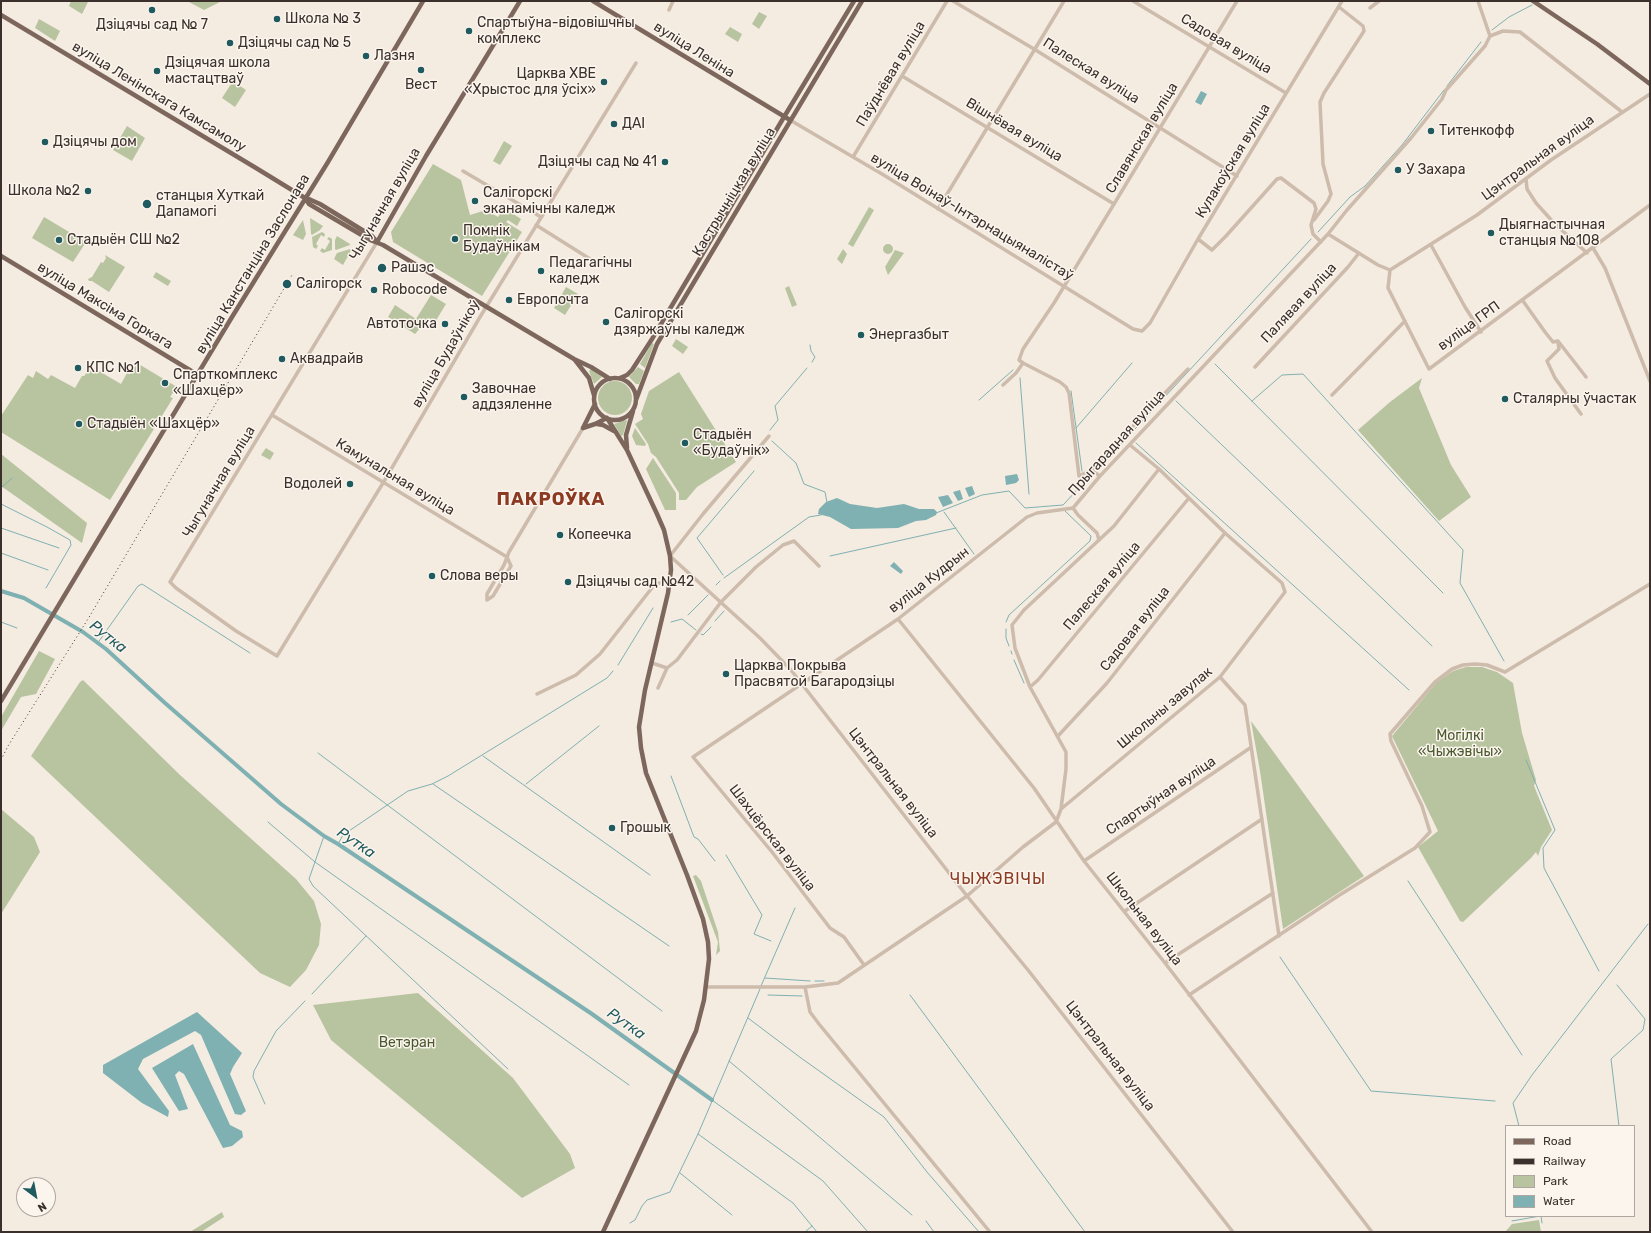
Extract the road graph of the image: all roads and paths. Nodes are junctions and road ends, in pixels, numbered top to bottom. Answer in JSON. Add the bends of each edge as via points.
{"nodes":[{"id":1,"x":423,"y":1,"type":"edge"},
{"id":2,"x":520,"y":1,"type":"edge"},
{"id":3,"x":593,"y":1,"type":"edge"},
{"id":4,"x":673,"y":1,"type":"edge"},
{"id":5,"x":854,"y":1,"type":"edge"},
{"id":6,"x":862,"y":1,"type":"edge"},
{"id":7,"x":947,"y":1,"type":"edge"},
{"id":8,"x":953,"y":1,"type":"edge"},
{"id":9,"x":1064,"y":1,"type":"edge"},
{"id":10,"x":1133,"y":1,"type":"edge"},
{"id":11,"x":1237,"y":1,"type":"edge"},
{"id":12,"x":1342,"y":1,"type":"edge"},
{"id":13,"x":1379,"y":1,"type":"edge"},
{"id":14,"x":1478,"y":1,"type":"edge"},
{"id":15,"x":1533,"y":1,"type":"edge"},
{"id":16,"x":1340,"y":8,"type":"junction"},
{"id":17,"x":1370,"y":8,"type":"dead end"},
{"id":18,"x":669,"y":10,"type":"dead end"},
{"id":19,"x":1,"y":15,"type":"edge"},
{"id":20,"x":1490,"y":36,"type":"junction"},
{"id":21,"x":1209,"y":47,"type":"junction"},
{"id":22,"x":1034,"y":49,"type":"junction"},
{"id":23,"x":636,"y":64,"type":"dead end"},
{"id":24,"x":902,"y":76,"type":"junction"},
{"id":25,"x":1650,"y":84,"type":"edge"},
{"id":26,"x":1286,"y":93,"type":"junction"},
{"id":27,"x":1650,"y":94,"type":"edge"},
{"id":28,"x":1622,"y":112,"type":"junction"},
{"id":29,"x":784,"y":116,"type":"junction"},
{"id":30,"x":790,"y":120,"type":"junction"},
{"id":31,"x":1161,"y":127,"type":"junction"},
{"id":32,"x":988,"y":128,"type":"junction"},
{"id":33,"x":853,"y":157,"type":"junction"},
{"id":34,"x":464,"y":172,"type":"dead end"},
{"id":35,"x":1237,"y":176,"type":"junction"},
{"id":36,"x":1526,"y":179,"type":"junction"},
{"id":37,"x":305,"y":198,"type":"junction"},
{"id":38,"x":1114,"y":204,"type":"junction"},
{"id":39,"x":1650,"y":205,"type":"edge"},
{"id":40,"x":938,"y":209,"type":"junction"},
{"id":41,"x":541,"y":217,"type":"junction"},
{"id":42,"x":1314,"y":220,"type":"junction"},
{"id":43,"x":536,"y":225,"type":"junction"},
{"id":44,"x":1328,"y":234,"type":"junction"},
{"id":45,"x":1199,"y":240,"type":"junction"},
{"id":46,"x":377,"y":242,"type":"junction"},
{"id":47,"x":1321,"y":242,"type":"junction"},
{"id":48,"x":1432,"y":245,"type":"junction"},
{"id":49,"x":1594,"y":250,"type":"junction"},
{"id":50,"x":1359,"y":253,"type":"junction"},
{"id":51,"x":1587,"y":253,"type":"junction"},
{"id":52,"x":1,"y":256,"type":"edge"},
{"id":53,"x":598,"y":264,"type":"dead end"},
{"id":54,"x":1390,"y":270,"type":"junction"},
{"id":55,"x":1064,"y":286,"type":"junction"},
{"id":56,"x":1523,"y":301,"type":"junction"},
{"id":57,"x":486,"y":307,"type":"junction"},
{"id":58,"x":1405,"y":321,"type":"junction"},
{"id":59,"x":1142,"y":331,"type":"joint"},
{"id":60,"x":1481,"y":332,"type":"junction"},
{"id":61,"x":1558,"y":341,"type":"junction"},
{"id":62,"x":574,"y":359,"type":"junction"},
{"id":63,"x":1023,"y":363,"type":"junction"},
{"id":64,"x":1254,"y":367,"type":"dead end"},
{"id":65,"x":1188,"y":369,"type":"dead end"},
{"id":66,"x":198,"y":374,"type":"junction"},
{"id":67,"x":1586,"y":377,"type":"dead end"},
{"id":68,"x":620,"y":378,"type":"junction"},
{"id":69,"x":610,"y":379,"type":"junction"},
{"id":70,"x":1650,"y":381,"type":"edge"},
{"id":71,"x":1003,"y":385,"type":"dead end"},
{"id":72,"x":1332,"y":395,"type":"dead end"},
{"id":73,"x":595,"y":396,"type":"junction"},
{"id":74,"x":636,"y":400,"type":"junction"},
{"id":75,"x":595,"y":404,"type":"junction"},
{"id":76,"x":634,"y":406,"type":"junction"},
{"id":77,"x":1581,"y":414,"type":"dead end"},
{"id":78,"x":272,"y":415,"type":"junction"},
{"id":79,"x":607,"y":418,"type":"junction"},
{"id":80,"x":595,"y":424,"type":"junction"},
{"id":81,"x":583,"y":428,"type":"junction"},
{"id":82,"x":615,"y":432,"type":"junction"},
{"id":83,"x":769,"y":436,"type":"dead end"},
{"id":84,"x":1130,"y":445,"type":"junction"},
{"id":85,"x":627,"y":450,"type":"junction"},
{"id":86,"x":1159,"y":469,"type":"junction"},
{"id":87,"x":1092,"y":470,"type":"junction"},
{"id":88,"x":1100,"y":476,"type":"junction"},
{"id":89,"x":383,"y":483,"type":"junction"},
{"id":90,"x":1189,"y":498,"type":"junction"},
{"id":91,"x":1073,"y":508,"type":"junction"},
{"id":92,"x":1225,"y":533,"type":"junction"},
{"id":93,"x":1099,"y":540,"type":"junction"},
{"id":94,"x":670,"y":556,"type":"junction"},
{"id":95,"x":508,"y":557,"type":"junction"},
{"id":96,"x":819,"y":566,"type":"dead end"},
{"id":97,"x":670,"y":581,"type":"junction"},
{"id":98,"x":1650,"y":584,"type":"edge"},
{"id":99,"x":721,"y":602,"type":"junction"},
{"id":100,"x":898,"y":619,"type":"junction"},
{"id":101,"x":277,"y":656,"type":"joint"},
{"id":102,"x":652,"y":663,"type":"junction"},
{"id":103,"x":667,"y":668,"type":"junction"},
{"id":104,"x":1220,"y":677,"type":"junction"},
{"id":105,"x":802,"y":684,"type":"junction"},
{"id":106,"x":1030,"y":687,"type":"junction"},
{"id":107,"x":658,"y":688,"type":"dead end"},
{"id":108,"x":537,"y":694,"type":"dead end"},
{"id":109,"x":1,"y":701,"type":"edge"},
{"id":110,"x":1058,"y":736,"type":"junction"},
{"id":111,"x":1250,"y":748,"type":"junction"},
{"id":112,"x":1061,"y":809,"type":"junction"},
{"id":113,"x":1262,"y":819,"type":"junction"},
{"id":114,"x":1056,"y":822,"type":"junction"},
{"id":115,"x":1084,"y":861,"type":"junction"},
{"id":116,"x":1273,"y":893,"type":"junction"},
{"id":117,"x":967,"y":896,"type":"junction"},
{"id":118,"x":1125,"y":911,"type":"junction"},
{"id":119,"x":1279,"y":936,"type":"junction"},
{"id":120,"x":1165,"y":963,"type":"junction"},
{"id":121,"x":864,"y":965,"type":"junction"},
{"id":122,"x":707,"y":987,"type":"junction"},
{"id":123,"x":805,"y":987,"type":"junction"},
{"id":124,"x":1189,"y":995,"type":"junction"},
{"id":125,"x":603,"y":1232,"type":"edge"},
{"id":126,"x":990,"y":1232,"type":"edge"},
{"id":127,"x":1233,"y":1232,"type":"edge"},
{"id":128,"x":1372,"y":1232,"type":"edge"}],
"edges":[{"from":1,"to":37,"type":"main road","name":"вуліца Канстанціна Заслонава"},
{"from":2,"to":46,"type":"main road","name":"Чыгуначная вуліца"},
{"from":3,"to":29,"type":"main road","name":"вуліца Леніна"},
{"from":4,"to":18,"type":"street"},
{"from":5,"to":29,"type":"main road","name":"Кастрычніцкая вуліца"},
{"from":6,"to":30,"type":"main road","name":"Кастрычніцкая вуліца"},
{"from":7,"to":24,"type":"street","name":"Паўднёвая вуліца"},
{"from":8,"to":22,"type":"street","name":"Палеская вуліца"},
{"from":9,"to":22,"type":"street"},
{"from":10,"to":21,"type":"street","name":"Садовая вуліца"},
{"from":11,"to":21,"type":"street","name":"Славянская вуліца"},
{"from":12,"to":16,"type":"street","name":"Кулакоўская вуліца"},
{"from":13,"to":17,"type":"street"},
{"from":14,"to":20,"type":"street"},
{"from":15,"to":25,"type":"main road"},
{"from":16,"to":26,"type":"street","name":"Кулакоўская вуліца"},
{"from":16,"to":42,"type":"street","via":[[1363,26],[1364,31],[1320,102],[1323,164],[1331,194]]},
{"from":19,"to":37,"type":"main road","name":"вуліца Ленінскага Камсамолу"},
{"from":20,"to":28,"type":"street","name":"Цэнтральная вуліца","via":[[1503,30],[1520,32]]},
{"from":20,"to":44,"type":"street","via":[[1411,138]]},
{"from":21,"to":26,"type":"street","name":"Садовая вуліца"},
{"from":21,"to":31,"type":"street","name":"Славянская вуліца"},
{"from":22,"to":31,"type":"street","name":"Палеская вуліца"},
{"from":22,"to":32,"type":"street"},
{"from":23,"to":41,"type":"street","name":"вуліца Будаўнікоў"},
{"from":24,"to":32,"type":"street","name":"Вішнёвая вуліца"},
{"from":24,"to":33,"type":"street","name":"Паўднёвая вуліца"},
{"from":26,"to":35,"type":"street","name":"Кулакоўская вуліца"},
{"from":27,"to":28,"type":"street"},
{"from":28,"to":36,"type":"street","name":"Цэнтральная вуліца"},
{"from":29,"to":30,"type":"main road","name":"вуліца Леніна"},
{"from":29,"to":68,"type":"main road","name":"Кастрычніцкая вуліца","via":[[652,339],[632,370]]},
{"from":30,"to":33,"type":"street","name":"вуліца Воінаў-Інтэрнацыяналістаў"},
{"from":30,"to":74,"type":"main road","name":"Кастрычніцкая вуліца","via":[[657,344]]},
{"from":31,"to":35,"type":"street","name":"Палеская вуліца"},
{"from":31,"to":38,"type":"street","name":"Славянская вуліца"},
{"from":32,"to":38,"type":"street","name":"Вішнёвая вуліца"},
{"from":32,"to":40,"type":"street"},
{"from":33,"to":40,"type":"street","name":"вуліца Воінаў-Інтэрнацыяналістаў"},
{"from":34,"to":41,"type":"street"},
{"from":35,"to":45,"type":"street","name":"Кулакоўская вуліца"},
{"from":36,"to":48,"type":"street","name":"Цэнтральная вуліца"},
{"from":36,"to":51,"type":"street","via":[[1527,189],[1536,203]]},
{"from":37,"to":46,"type":"main road","name":"вуліца Ленінскага Камсамолу","via":[[308,204]]},
{"from":37,"to":66,"type":"main road","name":"вуліца Канстанціна Заслонава"},
{"from":38,"to":55,"type":"street","name":"Славянская вуліца"},
{"from":39,"to":49,"type":"street","name":"вуліца ГРП"},
{"from":40,"to":55,"type":"street","name":"вуліца Воінаў-Інтэрнацыяналістаў"},
{"from":41,"to":43,"type":"street","name":"вуліца Будаўнікоў"},
{"from":42,"to":45,"type":"street","via":[[1314,203],[1281,178],[1276,180],[1212,250]]},
{"from":42,"to":47,"type":"street","via":[[1311,225],[1313,234]]},
{"from":43,"to":53,"type":"street"},
{"from":43,"to":57,"type":"street","name":"вуліца Будаўнікоў"},
{"from":44,"to":47,"type":"street"},
{"from":44,"to":50,"type":"street"},
{"from":45,"to":59,"type":"street","name":"Кулакоўская вуліца","via":[[1150,323]]},
{"from":46,"to":57,"type":"main road","name":"вуліца Ленінскага Камсамолу"},
{"from":46,"to":78,"type":"street","name":"Чыгуначная вуліца"},
{"from":47,"to":84,"type":"street","name":"Прыгарадная вуліца"},
{"from":48,"to":54,"type":"street","name":"Цэнтральная вуліца"},
{"from":48,"to":60,"type":"street"},
{"from":49,"to":51,"type":"street","name":"вуліца ГРП"},
{"from":49,"to":70,"type":"street","via":[[1605,268]]},
{"from":50,"to":54,"type":"street"},
{"from":50,"to":64,"type":"street","name":"Палявая вуліца"},
{"from":51,"to":56,"type":"street","name":"вуліца ГРП"},
{"from":52,"to":66,"type":"main road","name":"вуліца Максіма Горкага"},
{"from":54,"to":58,"type":"street","via":[[1388,288]]},
{"from":55,"to":59,"type":"street","name":"вуліца Воінаў-Інтэрнацыяналістаў","via":[[1133,329]]},
{"from":55,"to":63,"type":"street","name":"Славянская вуліца","via":[[1023,349],[1020,360]]},
{"from":56,"to":60,"type":"street","name":"вуліца ГРП"},
{"from":56,"to":61,"type":"street","via":[[1553,342]]},
{"from":57,"to":62,"type":"main road","name":"вуліца Ленінскага Камсамолу"},
{"from":57,"to":89,"type":"street","name":"вуліца Будаўнікоў"},
{"from":58,"to":60,"type":"street","name":"вуліца ГРП","via":[[1429,370]]},
{"from":58,"to":72,"type":"street"},
{"from":61,"to":67,"type":"street"},
{"from":61,"to":77,"type":"street","via":[[1559,349],[1547,361],[1555,378]]},
{"from":62,"to":69,"type":"main road","name":"вуліца Ленінскага Камсамолу"},
{"from":62,"to":73,"type":"main road","name":"вуліца Ленінскага Камсамолу","via":[[586,372]]},
{"from":63,"to":71,"type":"street"},
{"from":63,"to":87,"type":"street","via":[[1066,387],[1069,393],[1079,476]]},
{"from":65,"to":87,"type":"street"},
{"from":66,"to":109,"type":"main road","name":"вуліца Канстанціна Заслонава"},
{"from":68,"to":69,"type":"main road"},
{"from":68,"to":74,"type":"main road","via":[[630,384]]},
{"from":69,"to":73,"type":"main road","via":[[600,385]]},
{"from":73,"to":75,"type":"main road"},
{"from":74,"to":76,"type":"main road"},
{"from":75,"to":79,"type":"main road"},
{"from":75,"to":81,"type":"main road"},
{"from":76,"to":79,"type":"main road","via":[[626,416]]},
{"from":76,"to":85,"type":"main road","via":[[626,435]]},
{"from":78,"to":89,"type":"street","name":"Камунальная вуліца"},
{"from":78,"to":101,"type":"street","name":"Чыгуначная вуліца","via":[[170,582],[236,631]]},
{"from":79,"to":80,"type":"main road"},
{"from":79,"to":82,"type":"main road"},
{"from":80,"to":81,"type":"main road"},
{"from":80,"to":82,"type":"main road","via":[[603,425]]},
{"from":81,"to":95,"type":"street"},
{"from":82,"to":85,"type":"main road"},
{"from":83,"to":94,"type":"street"},
{"from":84,"to":86,"type":"street"},
{"from":84,"to":88,"type":"street","name":"Прыгарадная вуліца"},
{"from":85,"to":94,"type":"main road","via":[[664,530]]},
{"from":86,"to":90,"type":"street"},
{"from":86,"to":93,"type":"street","via":[[1114,526]]},
{"from":87,"to":88,"type":"street"},
{"from":88,"to":91,"type":"street","name":"Прыгарадная вуліца"},
{"from":89,"to":95,"type":"street","name":"Камунальная вуліца"},
{"from":89,"to":101,"type":"street","name":"вуліца Будаўнікоў"},
{"from":90,"to":92,"type":"street"},
{"from":90,"to":106,"type":"street","name":"Палеская вуліца"},
{"from":91,"to":93,"type":"street","name":"Прыгарадная вуліца","via":[[1097,533]]},
{"from":91,"to":100,"type":"street","name":"вуліца Кудрын","via":[[1037,513],[1027,517]]},
{"from":92,"to":104,"type":"street","name":"Школьны завулак","via":[[1282,583],[1285,592]]},
{"from":92,"to":110,"type":"street","name":"Садовая вуліца","via":[[1107,683]]},
{"from":93,"to":106,"type":"street","via":[[1024,610],[1012,625],[1015,648]]},
{"from":94,"to":97,"type":"main road"},
{"from":94,"to":99,"type":"street","name":"Цэнтральная вуліца"},
{"from":95,"to":95,"type":"street","via":[[486,594],[487,600],[493,596],[511,566]]},
{"from":96,"to":99,"type":"street","via":[[794,541],[783,545],[756,567]]},
{"from":97,"to":102,"type":"main road"},
{"from":97,"to":108,"type":"street","via":[[655,584],[588,666],[570,679]]},
{"from":98,"to":119,"type":"street","via":[[1505,672],[1487,665],[1463,665],[1452,669],[1435,682],[1390,734],[1422,806],[1430,832],[1415,848]]},
{"from":99,"to":103,"type":"street","via":[[678,660]]},
{"from":99,"to":105,"type":"street","name":"Цэнтральная вуліца","via":[[760,638]]},
{"from":100,"to":105,"type":"street","name":"вуліца Кудрын"},
{"from":100,"to":114,"type":"street","name":"Школьная вуліца","via":[[1034,788]]},
{"from":102,"to":103,"type":"street"},
{"from":102,"to":122,"type":"main road","via":[[639,727],[641,748],[646,773],[703,918],[709,959]]},
{"from":103,"to":107,"type":"street"},
{"from":104,"to":111,"type":"street","via":[[1245,705]]},
{"from":104,"to":112,"type":"street","name":"Школьны завулак"},
{"from":105,"to":117,"type":"street","name":"Цэнтральная вуліца"},
{"from":105,"to":121,"type":"street","name":"Шахцёрская вуліца","via":[[693,757],[772,852],[830,928],[844,937]]},
{"from":106,"to":110,"type":"street"},
{"from":110,"to":112,"type":"street","via":[[1066,752]]},
{"from":111,"to":113,"type":"street"},
{"from":111,"to":115,"type":"street","name":"Спартыўная вуліца"},
{"from":112,"to":114,"type":"street"},
{"from":113,"to":116,"type":"street"},
{"from":113,"to":118,"type":"street"},
{"from":114,"to":115,"type":"street","name":"Школьная вуліца"},
{"from":114,"to":117,"type":"street"},
{"from":115,"to":118,"type":"street","name":"Школьная вуліца"},
{"from":116,"to":119,"type":"street"},
{"from":116,"to":120,"type":"street"},
{"from":117,"to":121,"type":"street"},
{"from":117,"to":127,"type":"street","name":"Цэнтральная вуліца"},
{"from":118,"to":120,"type":"street","name":"Школьная вуліца"},
{"from":119,"to":124,"type":"street"},
{"from":120,"to":124,"type":"street","name":"Школьная вуліца"},
{"from":121,"to":123,"type":"street","via":[[838,983]]},
{"from":122,"to":123,"type":"street"},
{"from":122,"to":125,"type":"main road","via":[[696,1031]]},
{"from":123,"to":126,"type":"street","via":[[810,1012],[819,1024]]},
{"from":124,"to":128,"type":"street","name":"Школьная вуліца"}]}
